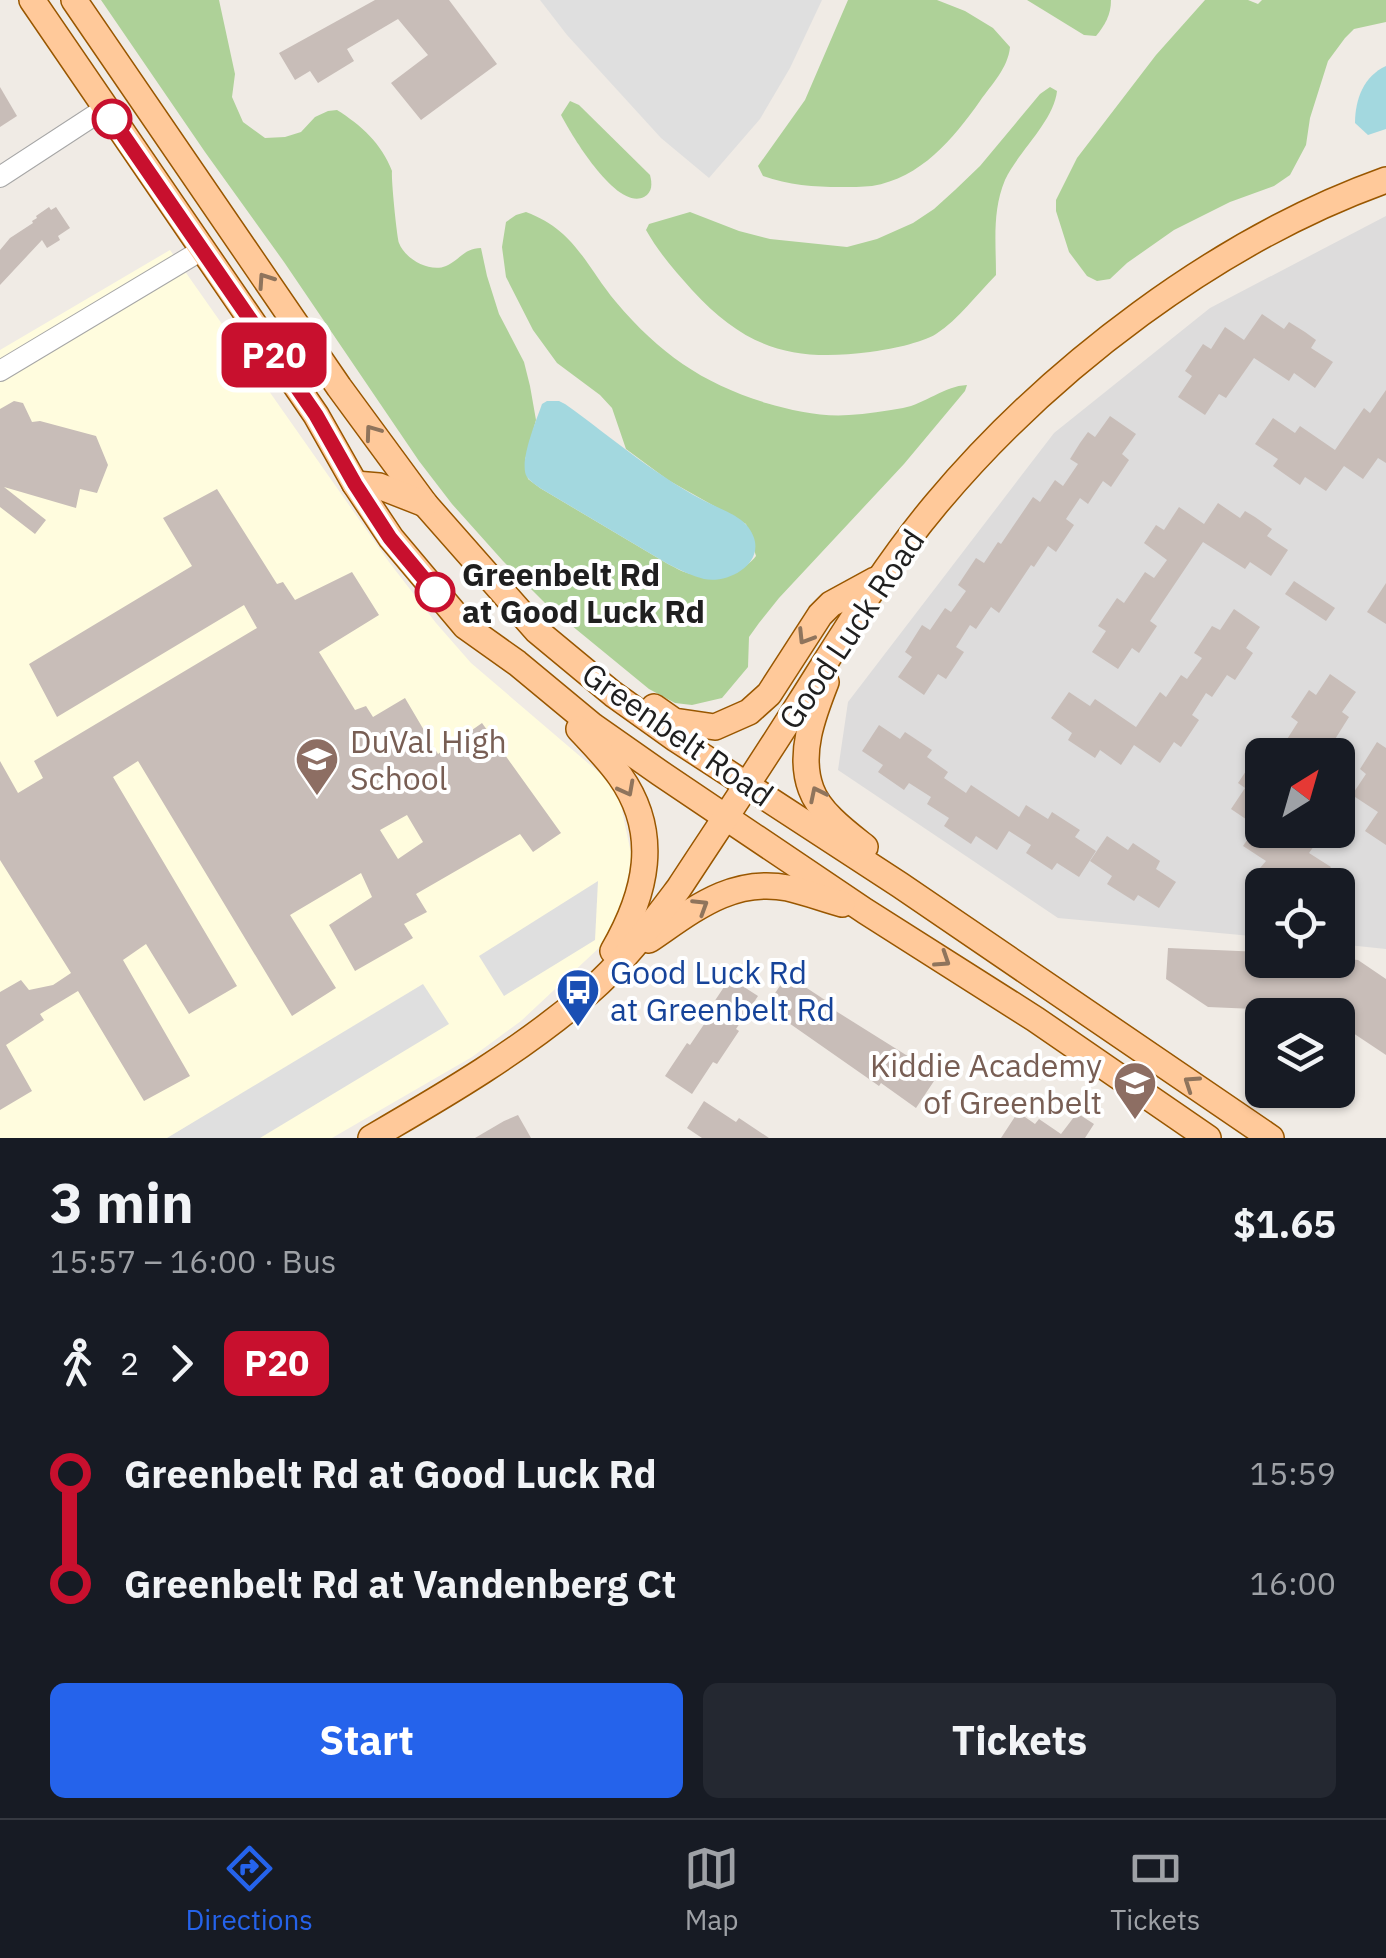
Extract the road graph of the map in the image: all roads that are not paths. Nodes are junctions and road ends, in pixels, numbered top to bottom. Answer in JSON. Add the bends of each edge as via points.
{"nodes":[{"id":1,"x":32,"y":0,"type":"edge"},
{"id":2,"x":74,"y":0,"type":"edge"},
{"id":3,"x":104,"y":108,"type":"junction"},
{"id":4,"x":0,"y":177,"type":"edge"},
{"id":5,"x":1386,"y":180,"type":"edge"},
{"id":6,"x":202,"y":250,"type":"junction"},
{"id":7,"x":0,"y":371,"type":"edge"},
{"id":8,"x":355,"y":484,"type":"junction"},
{"id":9,"x":425,"y":504,"type":"junction"},
{"id":10,"x":486,"y":574,"type":"junction"},
{"id":11,"x":880,"y":578,"type":"junction"},
{"id":12,"x":846,"y":630,"type":"junction"},
{"id":13,"x":517,"y":663,"type":"junction"},
{"id":14,"x":747,"y":784,"type":"junction"},
{"id":15,"x":727,"y":816,"type":"junction"},
{"id":16,"x":866,"y":911,"type":"junction"},
{"id":17,"x":994,"y":949,"type":"junction"},
{"id":18,"x":620,"y":960,"type":"junction"},
{"id":19,"x":590,"y":991,"type":"junction"},
{"id":20,"x":371,"y":1138,"type":"edge"},
{"id":21,"x":1208,"y":1138,"type":"edge"},
{"id":22,"x":1271,"y":1138,"type":"edge"}],
"edges":[{"from":1,"to":3,"type":"main road","name":"Greenbelt Road"},
{"from":9,"to":2,"type":"main road","name":"Greenbelt Road","one_way":true},
{"from":3,"to":4,"type":"street"},
{"from":3,"to":6,"type":"main road","name":"Greenbelt Road"},
{"from":5,"to":11,"type":"main road","name":"Good Luck Road","via":[[1216,262],[1076,364],[982,452]]},
{"from":6,"to":7,"type":"street"},
{"from":6,"to":8,"type":"main road","name":"Greenbelt Road","via":[[316,415]]},
{"from":8,"to":9,"type":"main road"},
{"from":8,"to":13,"type":"main road","name":"Greenbelt Road","via":[[390,538],[464,626]]},
{"from":9,"to":10,"type":"main road","name":"Greenbelt Road"},
{"from":11,"to":10,"type":"main road","one_way":true,"via":[[832,604],[770,694],[715,728],[674,721],[647,703]]},
{"from":10,"to":14,"type":"main road","name":"Greenbelt Road","via":[[537,632],[613,694]]},
{"from":11,"to":12,"type":"main road","name":"Good Luck Road"},
{"from":12,"to":14,"type":"main road","name":"Good Luck Road"},
{"from":17,"to":12,"type":"main road","one_way":true,"via":[[856,840],[810,789],[810,722]]},
{"from":13,"to":15,"type":"main road","name":"Greenbelt Road","via":[[594,726]]},
{"from":13,"to":19,"type":"main road","one_way":true,"via":[[618,772],[643,829],[637,906]]},
{"from":14,"to":15,"type":"main road","name":"Good Luck Road"},
{"from":14,"to":17,"type":"main road","name":"Greenbelt Road"},
{"from":15,"to":16,"type":"main road","name":"Greenbelt Road"},
{"from":15,"to":18,"type":"main road","name":"Good Luck Road"},
{"from":18,"to":16,"type":"main road","one_way":true,"via":[[709,900],[749,887],[786,887]]},
{"from":16,"to":21,"type":"main road","name":"Greenbelt Road","one_way":true},
{"from":22,"to":17,"type":"main road","name":"Greenbelt Road","one_way":true},
{"from":18,"to":19,"type":"main road","name":"Good Luck Road"},
{"from":19,"to":20,"type":"main road","name":"Good Luck Road","via":[[514,1052]]}]}
